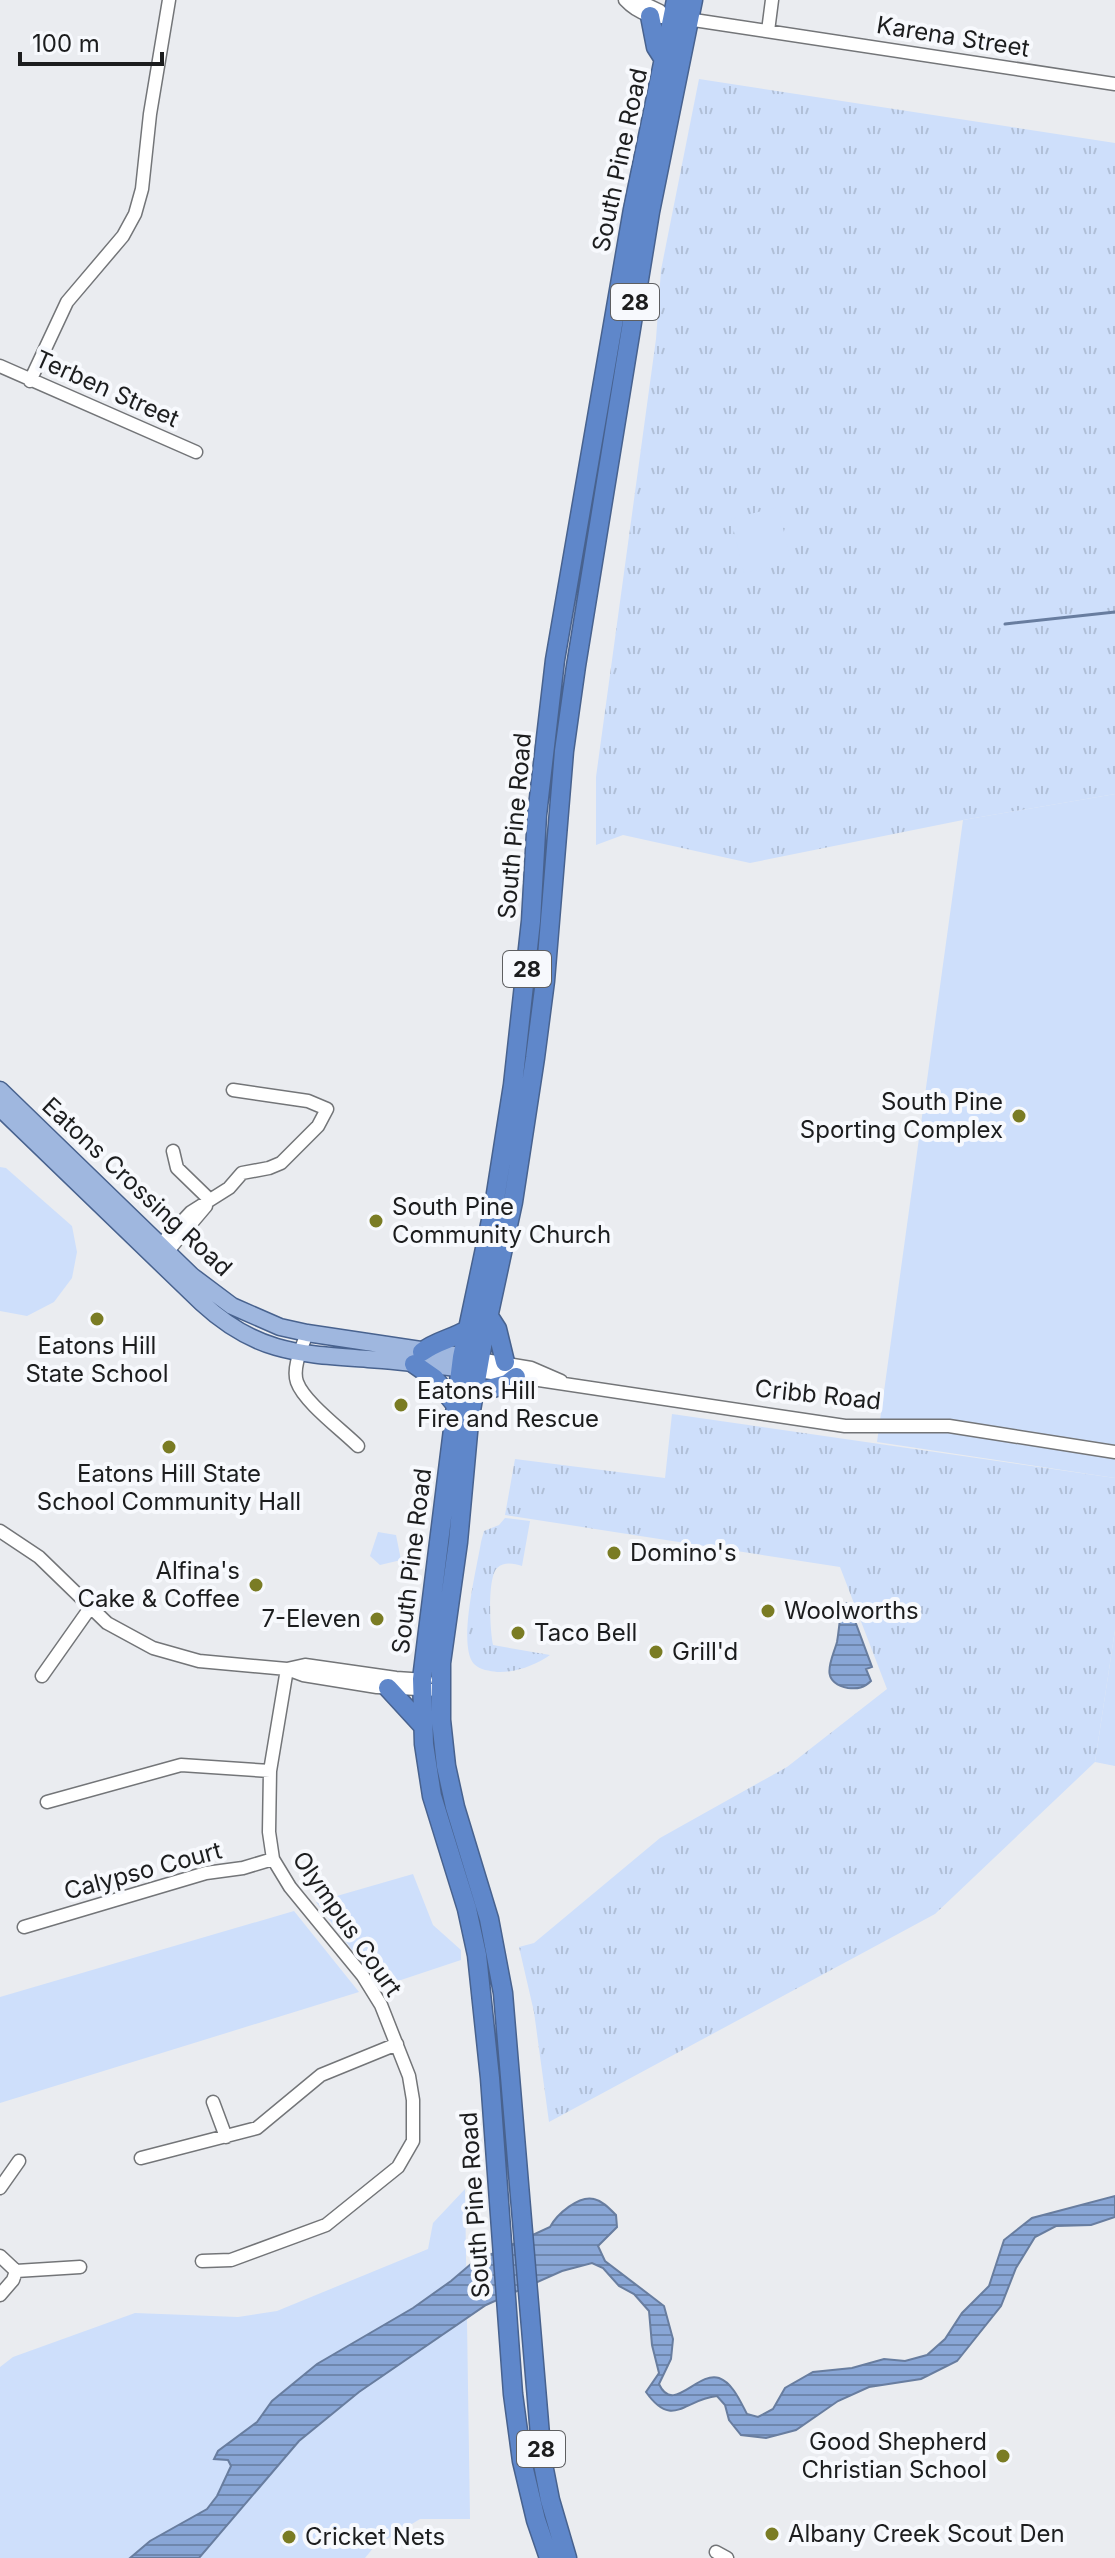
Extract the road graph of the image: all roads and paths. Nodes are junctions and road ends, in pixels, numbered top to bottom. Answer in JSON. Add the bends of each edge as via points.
{"nodes":[{"id":1,"x":169,"y":0,"type":"edge"},
{"id":2,"x":625,"y":0,"type":"edge"},
{"id":3,"x":637,"y":0,"type":"edge"},
{"id":4,"x":693,"y":0,"type":"edge"},
{"id":5,"x":772,"y":0,"type":"edge"},
{"id":6,"x":680,"y":12,"type":"edge"},
{"id":7,"x":650,"y":16,"type":"junction"},
{"id":8,"x":768,"y":31,"type":"junction"},
{"id":9,"x":665,"y":61,"type":"junction"},
{"id":10,"x":1115,"y":84,"type":"edge"},
{"id":11,"x":0,"y":366,"type":"edge"},
{"id":12,"x":30,"y":381,"type":"junction"},
{"id":13,"x":196,"y":452,"type":"dead end"},
{"id":14,"x":0,"y":1090,"type":"edge"},
{"id":15,"x":233,"y":1090,"type":"dead end"},
{"id":16,"x":0,"y":1108,"type":"edge"},
{"id":17,"x":173,"y":1151,"type":"dead end"},
{"id":18,"x":210,"y":1200,"type":"junction"},
{"id":19,"x":164,"y":1248,"type":"junction"},
{"id":20,"x":488,"y":1315,"type":"junction"},
{"id":21,"x":467,"y":1330,"type":"junction"},
{"id":22,"x":307,"y":1333,"type":"junction"},
{"id":23,"x":300,"y":1354,"type":"junction"},
{"id":24,"x":418,"y":1358,"type":"junction"},
{"id":25,"x":470,"y":1364,"type":"junction"},
{"id":26,"x":510,"y":1369,"type":"junction"},
{"id":27,"x":474,"y":1393,"type":"junction"},
{"id":28,"x":455,"y":1404,"type":"junction"},
{"id":29,"x":358,"y":1446,"type":"dead end"},
{"id":30,"x":1115,"y":1452,"type":"edge"},
{"id":31,"x":0,"y":1531,"type":"edge"},
{"id":32,"x":90,"y":1608,"type":"junction"},
{"id":33,"x":287,"y":1669,"type":"junction"},
{"id":34,"x":42,"y":1676,"type":"dead end"},
{"id":35,"x":431,"y":1685,"type":"junction"},
{"id":36,"x":388,"y":1688,"type":"junction"},
{"id":37,"x":422,"y":1725,"type":"junction"},
{"id":38,"x":270,"y":1771,"type":"junction"},
{"id":39,"x":47,"y":1802,"type":"dead end"},
{"id":40,"x":273,"y":1859,"type":"junction"},
{"id":41,"x":24,"y":1927,"type":"dead end"},
{"id":42,"x":397,"y":2044,"type":"junction"},
{"id":43,"x":213,"y":2102,"type":"dead end"},
{"id":44,"x":226,"y":2137,"type":"junction"},
{"id":45,"x":141,"y":2158,"type":"dead end"},
{"id":46,"x":19,"y":2161,"type":"dead end"},
{"id":47,"x":0,"y":2188,"type":"edge"},
{"id":48,"x":0,"y":2256,"type":"edge"},
{"id":49,"x":202,"y":2261,"type":"dead end"},
{"id":50,"x":80,"y":2267,"type":"dead end"},
{"id":51,"x":16,"y":2271,"type":"junction"},
{"id":52,"x":0,"y":2295,"type":"edge"},
{"id":53,"x":549,"y":2558,"type":"edge"},
{"id":54,"x":567,"y":2558,"type":"edge"}],
"edges":[{"from":1,"to":12,"type":"street","via":[[135,214],[67,302]]},
{"from":2,"to":7,"type":"street"},
{"from":3,"to":6,"type":"street"},
{"from":4,"to":6,"type":"highway","name":"South Pine Road","number":"28"},
{"from":5,"to":8,"type":"street"},
{"from":6,"to":7,"type":"street"},
{"from":6,"to":8,"type":"street","name":"Karena Street"},
{"from":6,"to":9,"type":"highway","name":"South Pine Road","number":"28"},
{"from":6,"to":20,"type":"highway","name":"South Pine Road","number":"28","via":[[564,751],[542,1010],[513,1202]]},
{"from":7,"to":9,"type":"highway","via":[[656,47]]},
{"from":8,"to":10,"type":"street","name":"Karena Street"},
{"from":9,"to":21,"type":"highway","name":"South Pine Road","number":"28","via":[[633,209],[553,673],[513,1085]]},
{"from":11,"to":12,"type":"street","name":"Terben Street"},
{"from":12,"to":13,"type":"street","name":"Terben Street"},
{"from":14,"to":19,"type":"main road","name":"Eatons Crossing Road"},
{"from":15,"to":18,"type":"street","via":[[308,1101],[327,1109],[318,1126],[281,1163],[242,1173]]},
{"from":16,"to":23,"type":"main road","name":"Eatons Crossing Road","via":[[216,1316],[259,1341]]},
{"from":17,"to":18,"type":"street","via":[[177,1168]]},
{"from":18,"to":19,"type":"street","via":[[191,1212]]},
{"from":19,"to":22,"type":"main road","name":"Eatons Crossing Road","via":[[232,1306]]},
{"from":20,"to":25,"type":"highway","name":"South Pine Road","number":"28"},
{"from":20,"to":26,"type":"highway"},
{"from":21,"to":24,"type":"highway","via":[[433,1343]]},
{"from":21,"to":25,"type":"highway","name":"South Pine Road","number":"28"},
{"from":22,"to":23,"type":"street"},
{"from":22,"to":24,"type":"main road","name":"Eatons Crossing Road"},
{"from":23,"to":24,"type":"main road","name":"Eatons Crossing Road"},
{"from":23,"to":29,"type":"street","via":[[296,1380],[303,1393]]},
{"from":24,"to":25,"type":"main road","name":"Eatons Crossing Road"},
{"from":24,"to":28,"type":"highway"},
{"from":25,"to":26,"type":"street","name":"Cribb Road"},
{"from":25,"to":27,"type":"highway","name":"South Pine Road","number":"28"},
{"from":25,"to":28,"type":"highway","name":"South Pine Road","number":"28"},
{"from":26,"to":27,"type":"highway","via":[[507,1384]]},
{"from":26,"to":30,"type":"street","name":"Cribb Road","via":[[837,1425],[949,1426]]},
{"from":27,"to":35,"type":"highway","name":"South Pine Road","number":"28","via":[[458,1542]]},
{"from":28,"to":35,"type":"highway","name":"South Pine Road","number":"28"},
{"from":31,"to":32,"type":"street","via":[[39,1557]]},
{"from":32,"to":33,"type":"street","via":[[129,1637],[179,1657]]},
{"from":32,"to":34,"type":"street"},
{"from":33,"to":35,"type":"street","via":[[305,1665]]},
{"from":33,"to":36,"type":"street"},
{"from":33,"to":38,"type":"street","name":"Olympus Court"},
{"from":35,"to":36,"type":"street"},
{"from":35,"to":37,"type":"highway","name":"South Pine Road","number":"28"},
{"from":35,"to":54,"type":"highway","name":"South Pine Road","number":"28","via":[[450,1786],[500,1974],[542,2459]]},
{"from":36,"to":37,"type":"highway"},
{"from":37,"to":53,"type":"highway","name":"South Pine Road","number":"28","via":[[432,1796],[477,1955],[522,2461]]},
{"from":38,"to":39,"type":"street","via":[[181,1765]]},
{"from":38,"to":40,"type":"street","name":"Olympus Court"},
{"from":40,"to":41,"type":"street","name":"Calypso Court","via":[[206,1873]]},
{"from":40,"to":42,"type":"street","name":"Olympus Court","via":[[363,1976]]},
{"from":42,"to":44,"type":"street","via":[[321,2075],[257,2128]]},
{"from":42,"to":49,"type":"street","name":"Olympus Court","via":[[409,2076],[414,2124],[413,2141],[398,2167],[326,2225],[231,2260]]},
{"from":43,"to":44,"type":"street"},
{"from":44,"to":45,"type":"street"},
{"from":46,"to":47,"type":"street"},
{"from":48,"to":51,"type":"street"},
{"from":50,"to":51,"type":"street"},
{"from":51,"to":52,"type":"street"}]}
